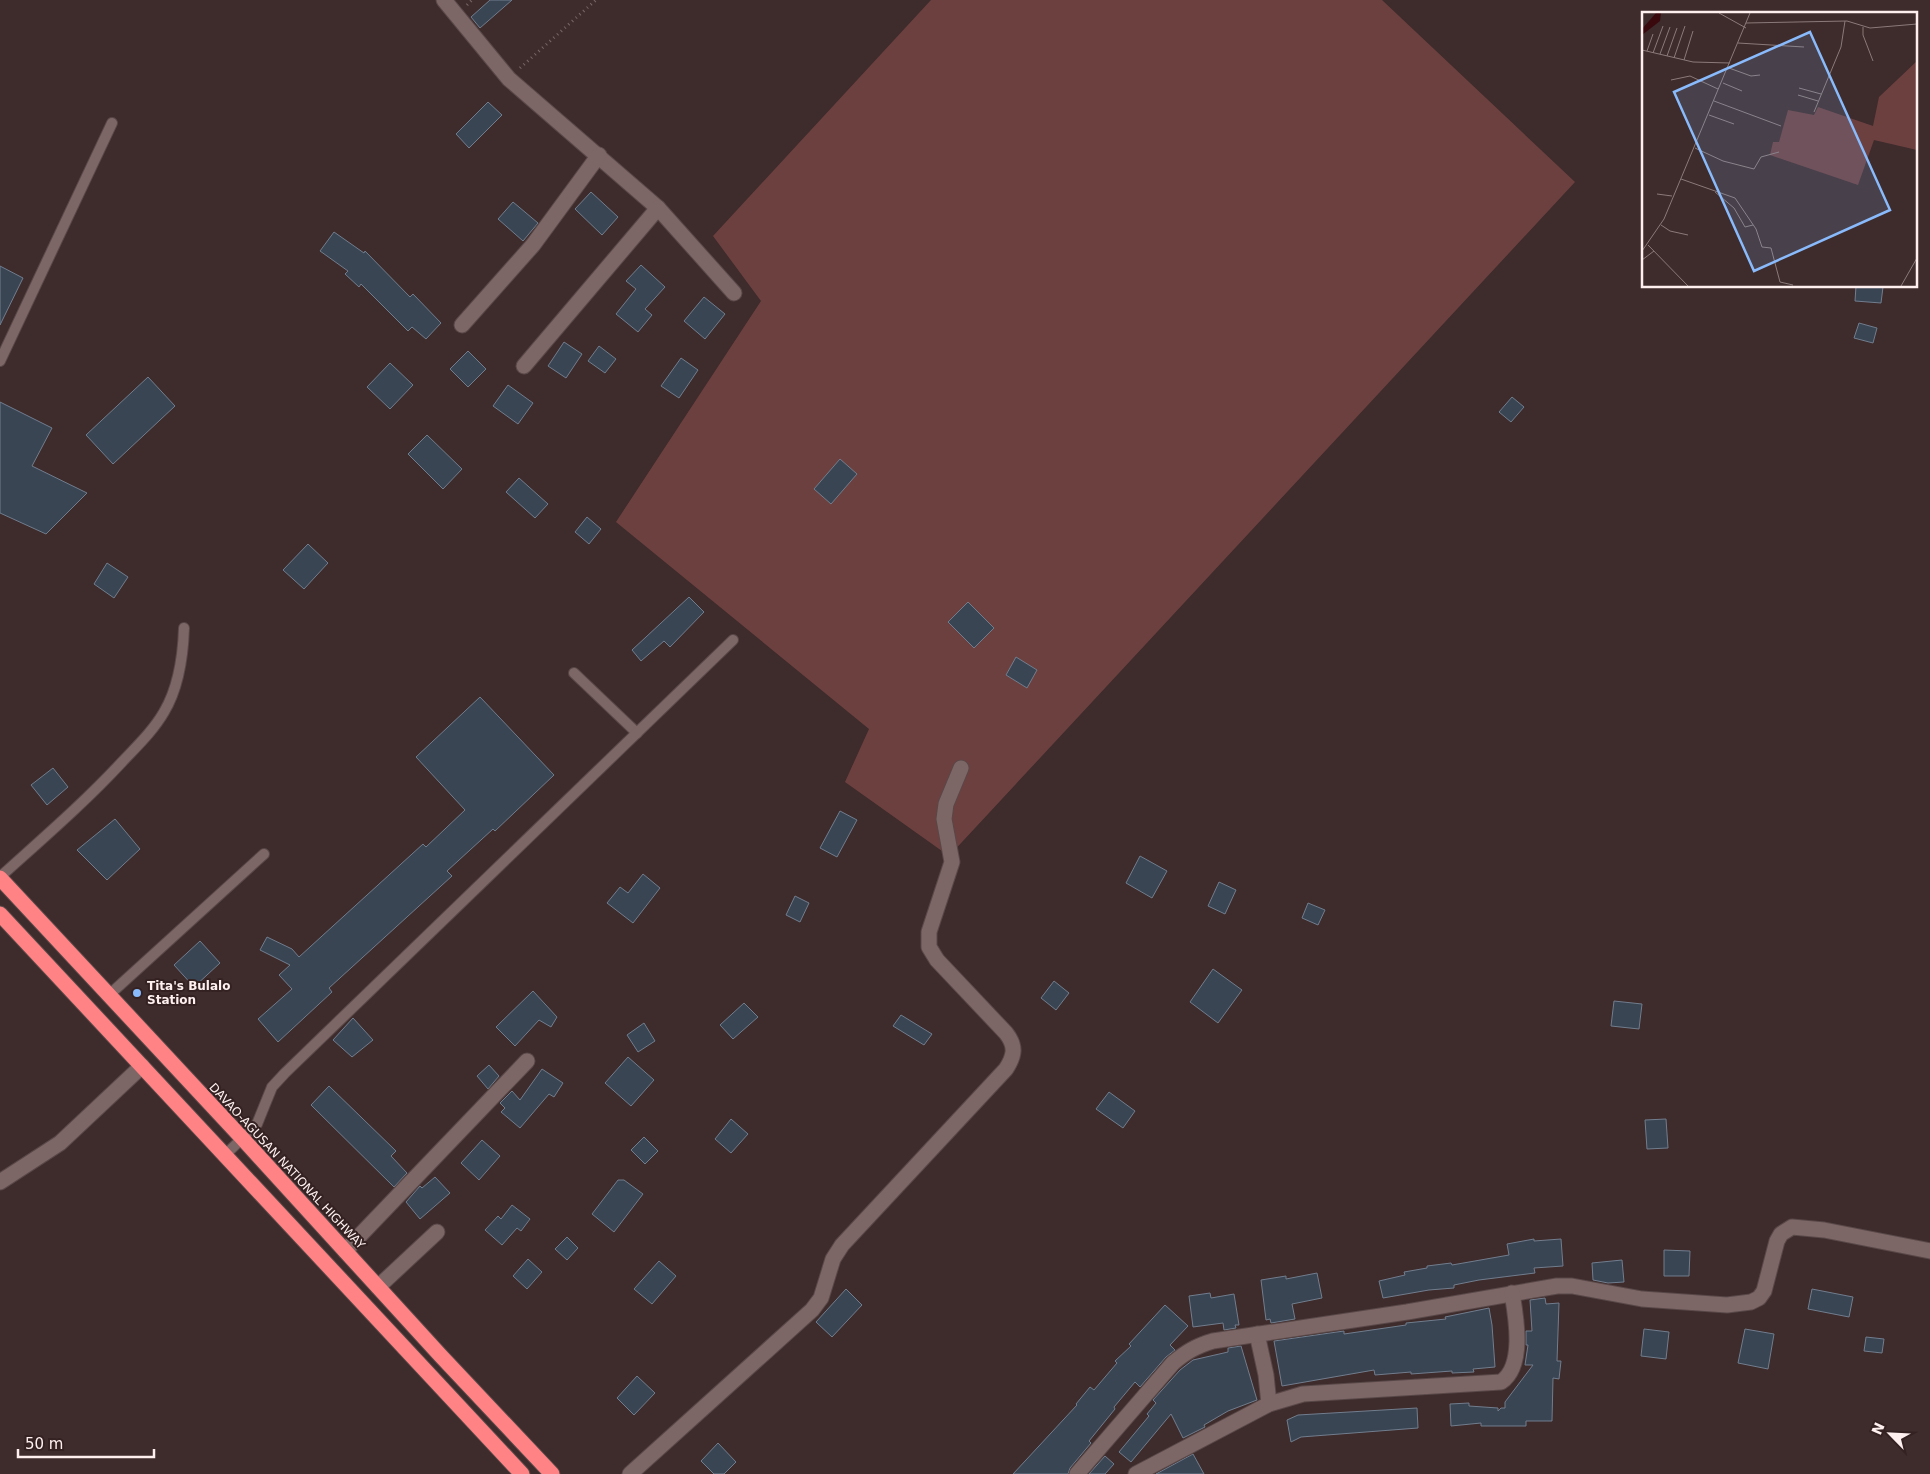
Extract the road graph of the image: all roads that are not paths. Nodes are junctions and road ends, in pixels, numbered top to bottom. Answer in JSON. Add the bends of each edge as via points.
{"nodes":[{"id":1,"x":444,"y":0,"type":"edge"},
{"id":2,"x":112,"y":123,"type":"dead end"},
{"id":3,"x":599,"y":155,"type":"junction"},
{"id":4,"x":658,"y":208,"type":"junction"},
{"id":5,"x":734,"y":293,"type":"dead end"},
{"id":6,"x":462,"y":325,"type":"dead end"},
{"id":7,"x":0,"y":361,"type":"edge"},
{"id":8,"x":524,"y":366,"type":"dead end"},
{"id":9,"x":184,"y":628,"type":"dead end"},
{"id":10,"x":733,"y":640,"type":"dead end"},
{"id":11,"x":574,"y":673,"type":"dead end"},
{"id":12,"x":637,"y":733,"type":"junction"},
{"id":13,"x":962,"y":768,"type":"dead end"},
{"id":14,"x":264,"y":854,"type":"dead end"},
{"id":15,"x":0,"y":878,"type":"edge"},
{"id":16,"x":0,"y":914,"type":"edge"},
{"id":17,"x":109,"y":996,"type":"junction"},
{"id":18,"x":527,"y":1061,"type":"dead end"},
{"id":19,"x":142,"y":1066,"type":"junction"},
{"id":20,"x":242,"y":1138,"type":"junction"},
{"id":21,"x":225,"y":1155,"type":"junction"},
{"id":22,"x":0,"y":1182,"type":"edge"},
{"id":23,"x":437,"y":1232,"type":"dead end"},
{"id":24,"x":1930,"y":1250,"type":"edge"},
{"id":25,"x":345,"y":1251,"type":"junction"},
{"id":26,"x":378,"y":1287,"type":"junction"},
{"id":27,"x":1512,"y":1293,"type":"junction"},
{"id":28,"x":1257,"y":1334,"type":"junction"},
{"id":29,"x":1268,"y":1404,"type":"junction"},
{"id":30,"x":522,"y":1474,"type":"edge"},
{"id":31,"x":552,"y":1474,"type":"edge"},
{"id":32,"x":630,"y":1474,"type":"edge"},
{"id":33,"x":1077,"y":1474,"type":"edge"},
{"id":34,"x":1136,"y":1474,"type":"edge"}],
"edges":[{"from":1,"to":3,"type":"street","via":[[509,79]]},
{"from":2,"to":7,"type":"lane"},
{"from":3,"to":4,"type":"street"},
{"from":3,"to":6,"type":"street","via":[[534,245]]},
{"from":4,"to":5,"type":"street"},
{"from":4,"to":8,"type":"street"},
{"from":9,"to":15,"type":"lane","via":[[183,657],[176,686],[164,712],[90,796]]},
{"from":10,"to":12,"type":"lane"},
{"from":11,"to":12,"type":"lane"},
{"from":12,"to":20,"type":"lane","via":[[284,1073],[272,1088],[261,1116]]},
{"from":13,"to":32,"type":"street","via":[[946,804],[944,819],[952,862],[929,932],[929,947],[937,960],[1006,1032],[1013,1042],[1011,1061],[842,1245],[833,1259],[821,1298],[812,1310]]},
{"from":14,"to":17,"type":"lane"},
{"from":15,"to":17,"type":"highway","name":"DAVAO-AGUSAN NATIONAL HIGHWAY"},
{"from":16,"to":19,"type":"highway"},
{"from":17,"to":20,"type":"highway","name":"DAVAO-AGUSAN NATIONAL HIGHWAY"},
{"from":18,"to":25,"type":"street"},
{"from":19,"to":21,"type":"highway"},
{"from":19,"to":22,"type":"street","via":[[60,1143]]},
{"from":20,"to":21,"type":"lane"},
{"from":20,"to":25,"type":"highway","name":"DAVAO-AGUSAN NATIONAL HIGHWAY"},
{"from":21,"to":30,"type":"highway"},
{"from":23,"to":26,"type":"street"},
{"from":24,"to":27,"type":"street","via":[[1792,1227],[1777,1241],[1764,1291],[1751,1302],[1727,1305],[1642,1299],[1572,1286]]},
{"from":25,"to":26,"type":"highway","name":"DAVAO-AGUSAN NATIONAL HIGHWAY"},
{"from":26,"to":31,"type":"highway","name":"DAVAO-AGUSAN NATIONAL HIGHWAY"},
{"from":27,"to":28,"type":"street"},
{"from":27,"to":29,"type":"street","via":[[1517,1344],[1511,1371],[1501,1382],[1302,1394]]},
{"from":28,"to":29,"type":"street"},
{"from":28,"to":33,"type":"street","via":[[1213,1341],[1186,1352]]},
{"from":29,"to":34,"type":"street"}]}
